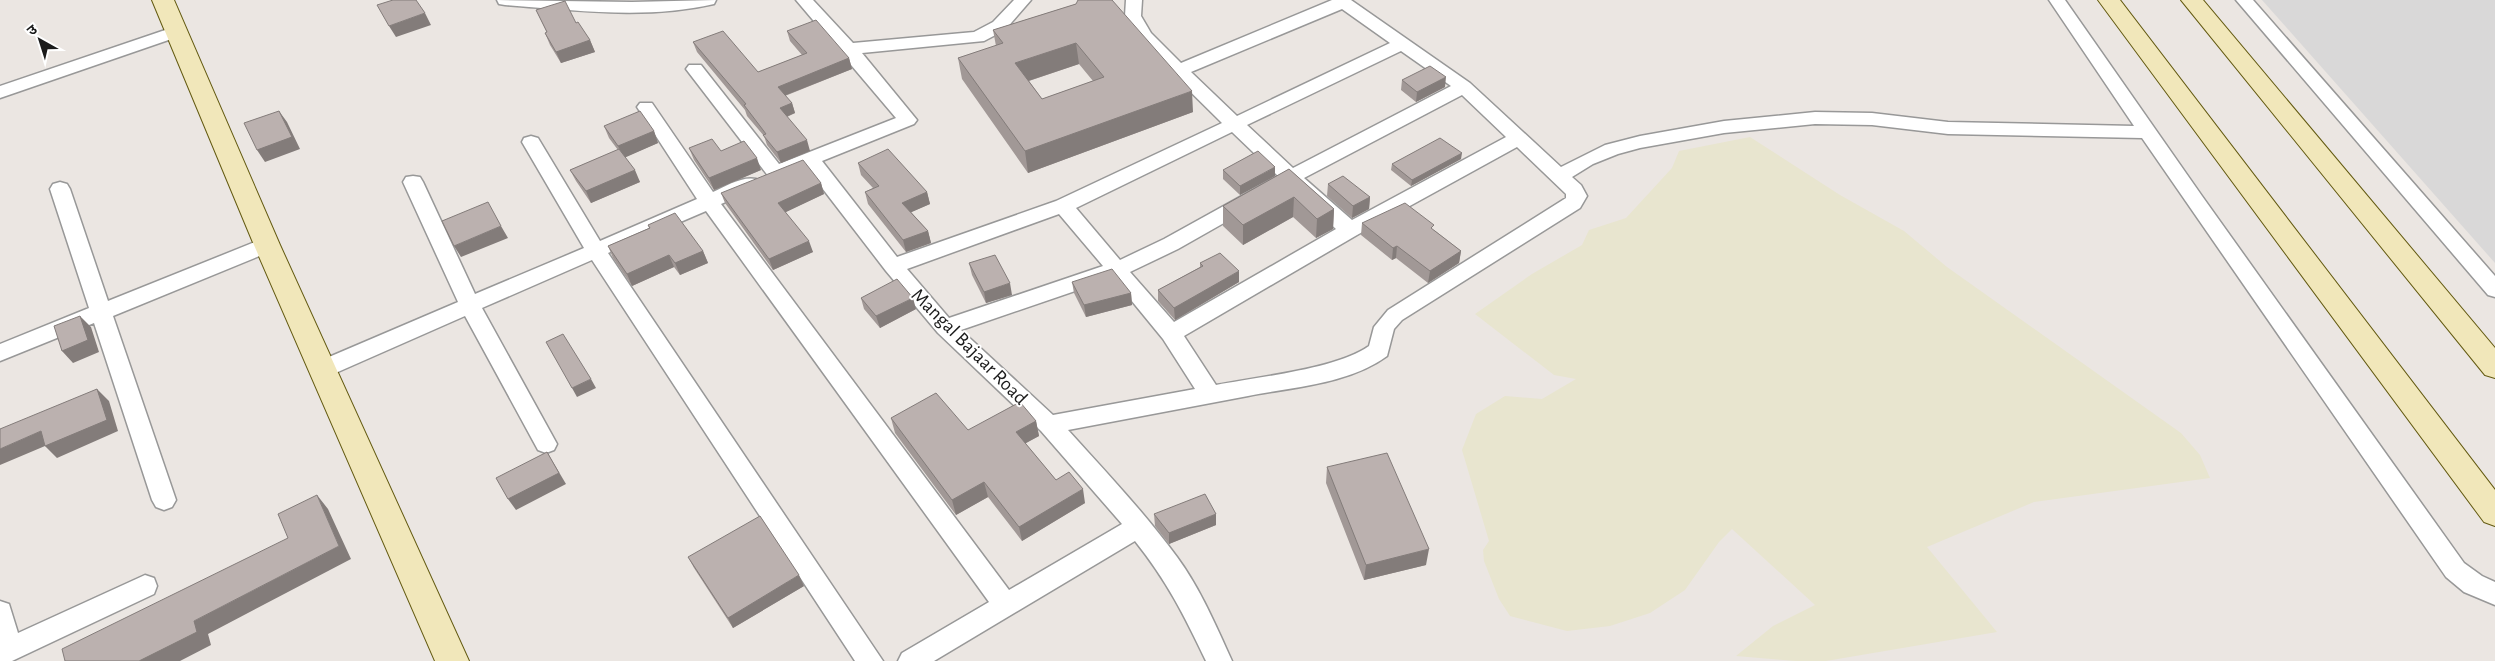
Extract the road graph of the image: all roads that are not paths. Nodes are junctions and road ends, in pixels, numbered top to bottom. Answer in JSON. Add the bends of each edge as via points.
{"nodes":[{"id":1,"x":163,"y":0,"type":"edge"},
{"id":2,"x":505,"y":0,"type":"edge"},
{"id":3,"x":708,"y":0,"type":"edge"},
{"id":4,"x":804,"y":0,"type":"edge"},
{"id":5,"x":1023,"y":0,"type":"edge"},
{"id":6,"x":1134,"y":0,"type":"edge"},
{"id":7,"x":2057,"y":0,"type":"edge"},
{"id":8,"x":2108,"y":0,"type":"edge"},
{"id":9,"x":2192,"y":0,"type":"edge"},
{"id":10,"x":2244,"y":0,"type":"edge"},
{"id":11,"x":1342,"y":1,"type":"edge"},
{"id":12,"x":597,"y":3,"type":"edge"},
{"id":13,"x":177,"y":31,"type":"junction"},
{"id":14,"x":1402,"y":44,"type":"junction"},
{"id":15,"x":849,"y":49,"type":"junction"},
{"id":16,"x":695,"y":69,"type":"dead end"},
{"id":17,"x":1179,"y":70,"type":"junction"},
{"id":18,"x":1464,"y":87,"type":"junction"},
{"id":19,"x":0,"y":92,"type":"edge"},
{"id":20,"x":646,"y":107,"type":"dead end"},
{"id":21,"x":1235,"y":124,"type":"junction"},
{"id":22,"x":2148,"y":132,"type":"junction"},
{"id":23,"x":1517,"y":139,"type":"junction"},
{"id":24,"x":532,"y":142,"type":"dead end"},
{"id":25,"x":810,"y":159,"type":"junction"},
{"id":26,"x":776,"y":173,"type":"junction"},
{"id":27,"x":1559,"y":176,"type":"junction"},
{"id":28,"x":1291,"y":177,"type":"junction"},
{"id":29,"x":413,"y":182,"type":"dead end"},
{"id":30,"x":60,"y":189,"type":"dead end"},
{"id":31,"x":709,"y":201,"type":"junction"},
{"id":32,"x":1063,"y":206,"type":"junction"},
{"id":33,"x":1350,"y":230,"type":"junction"},
{"id":34,"x":267,"y":245,"type":"junction"},
{"id":35,"x":596,"y":250,"type":"junction"},
{"id":36,"x":893,"y":266,"type":"junction"},
{"id":37,"x":1118,"y":269,"type":"junction"},
{"id":38,"x":2495,"y":290,"type":"edge"},
{"id":39,"x":470,"y":305,"type":"junction"},
{"id":40,"x":100,"y":311,"type":"junction"},
{"id":41,"x":946,"y":327,"type":"junction"},
{"id":42,"x":1171,"y":333,"type":"junction"},
{"id":43,"x":0,"y":353,"type":"edge"},
{"id":44,"x":2495,"y":367,"type":"edge"},
{"id":45,"x":323,"y":369,"type":"junction"},
{"id":46,"x":1210,"y":394,"type":"junction"},
{"id":47,"x":1049,"y":425,"type":"junction"},
{"id":48,"x":546,"y":444,"type":"dead end"},
{"id":49,"x":164,"y":500,"type":"dead end"},
{"id":50,"x":2495,"y":513,"type":"edge"},
{"id":51,"x":1138,"y":527,"type":"junction"},
{"id":52,"x":144,"y":586,"type":"dead end"},
{"id":53,"x":2495,"y":594,"type":"edge"},
{"id":54,"x":1005,"y":605,"type":"junction"},
{"id":55,"x":0,"y":612,"type":"edge"},
{"id":56,"x":5,"y":652,"type":"edge"},
{"id":57,"x":447,"y":659,"type":"edge"},
{"id":58,"x":870,"y":661,"type":"edge"},
{"id":59,"x":911,"y":661,"type":"edge"},
{"id":60,"x":1219,"y":661,"type":"edge"}],
"edges":[{"from":1,"to":13,"type":"street"},
{"from":2,"to":12,"type":"street"},
{"from":3,"to":12,"type":"street","via":[[650,6]]},
{"from":4,"to":15,"type":"street"},
{"from":5,"to":15,"type":"street","via":[[999,26],[978,38]]},
{"from":6,"to":17,"type":"street","via":[[1132,10],[1136,25]]},
{"from":7,"to":22,"type":"street"},
{"from":8,"to":50,"type":"street"},
{"from":9,"to":44,"type":"street"},
{"from":10,"to":38,"type":"street"},
{"from":11,"to":14,"type":"street"},
{"from":11,"to":17,"type":"street"},
{"from":13,"to":19,"type":"street"},
{"from":13,"to":34,"type":"street"},
{"from":14,"to":18,"type":"street"},
{"from":14,"to":21,"type":"street"},
{"from":15,"to":25,"type":"street","via":[[908,120]]},
{"from":16,"to":26,"type":"street"},
{"from":17,"to":21,"type":"street"},
{"from":18,"to":23,"type":"street"},
{"from":18,"to":28,"type":"street"},
{"from":20,"to":31,"type":"street"},
{"from":21,"to":28,"type":"street"},
{"from":21,"to":32,"type":"street"},
{"from":22,"to":27,"type":"street","via":[[1968,128],[1872,119],[1815,118],[1724,127],[1640,142],[1594,156]]},
{"from":22,"to":53,"type":"street","via":[[2455,570],[2473,584]]},
{"from":23,"to":27,"type":"street"},
{"from":23,"to":33,"type":"street"},
{"from":24,"to":35,"type":"street","via":[[565,203]]},
{"from":25,"to":26,"type":"street"},
{"from":25,"to":36,"type":"street","name":"Mangal Bajaar Road"},
{"from":26,"to":31,"type":"street"},
{"from":27,"to":46,"type":"street","via":[[1574,190],[1577,196],[1573,203],[1395,315],[1385,323],[1379,350],[1370,358],[1332,371]]},
{"from":28,"to":33,"type":"street"},
{"from":28,"to":37,"type":"street","via":[[1171,244]]},
{"from":29,"to":39,"type":"street"},
{"from":30,"to":40,"type":"street"},
{"from":31,"to":35,"type":"street"},
{"from":31,"to":54,"type":"street"},
{"from":32,"to":36,"type":"street"},
{"from":32,"to":37,"type":"street"},
{"from":33,"to":42,"type":"street"},
{"from":34,"to":40,"type":"street"},
{"from":34,"to":45,"type":"street"},
{"from":35,"to":39,"type":"street"},
{"from":35,"to":58,"type":"street"},
{"from":36,"to":41,"type":"street","name":"Mangal Bajaar Road"},
{"from":37,"to":41,"type":"street"},
{"from":37,"to":42,"type":"street"},
{"from":39,"to":45,"type":"street"},
{"from":39,"to":48,"type":"street"},
{"from":40,"to":43,"type":"street"},
{"from":40,"to":49,"type":"street"},
{"from":41,"to":47,"type":"street","name":"Mangal Bajaar Road"},
{"from":42,"to":46,"type":"street"},
{"from":45,"to":57,"type":"street"},
{"from":46,"to":47,"type":"street"},
{"from":47,"to":51,"type":"street","name":"Mangal Bajaar Road"},
{"from":51,"to":54,"type":"street"},
{"from":51,"to":60,"type":"street","name":"Mangal Bajaar Road","via":[[1169,565]]},
{"from":52,"to":56,"type":"street"},
{"from":54,"to":59,"type":"street"},
{"from":55,"to":56,"type":"street"}]}
